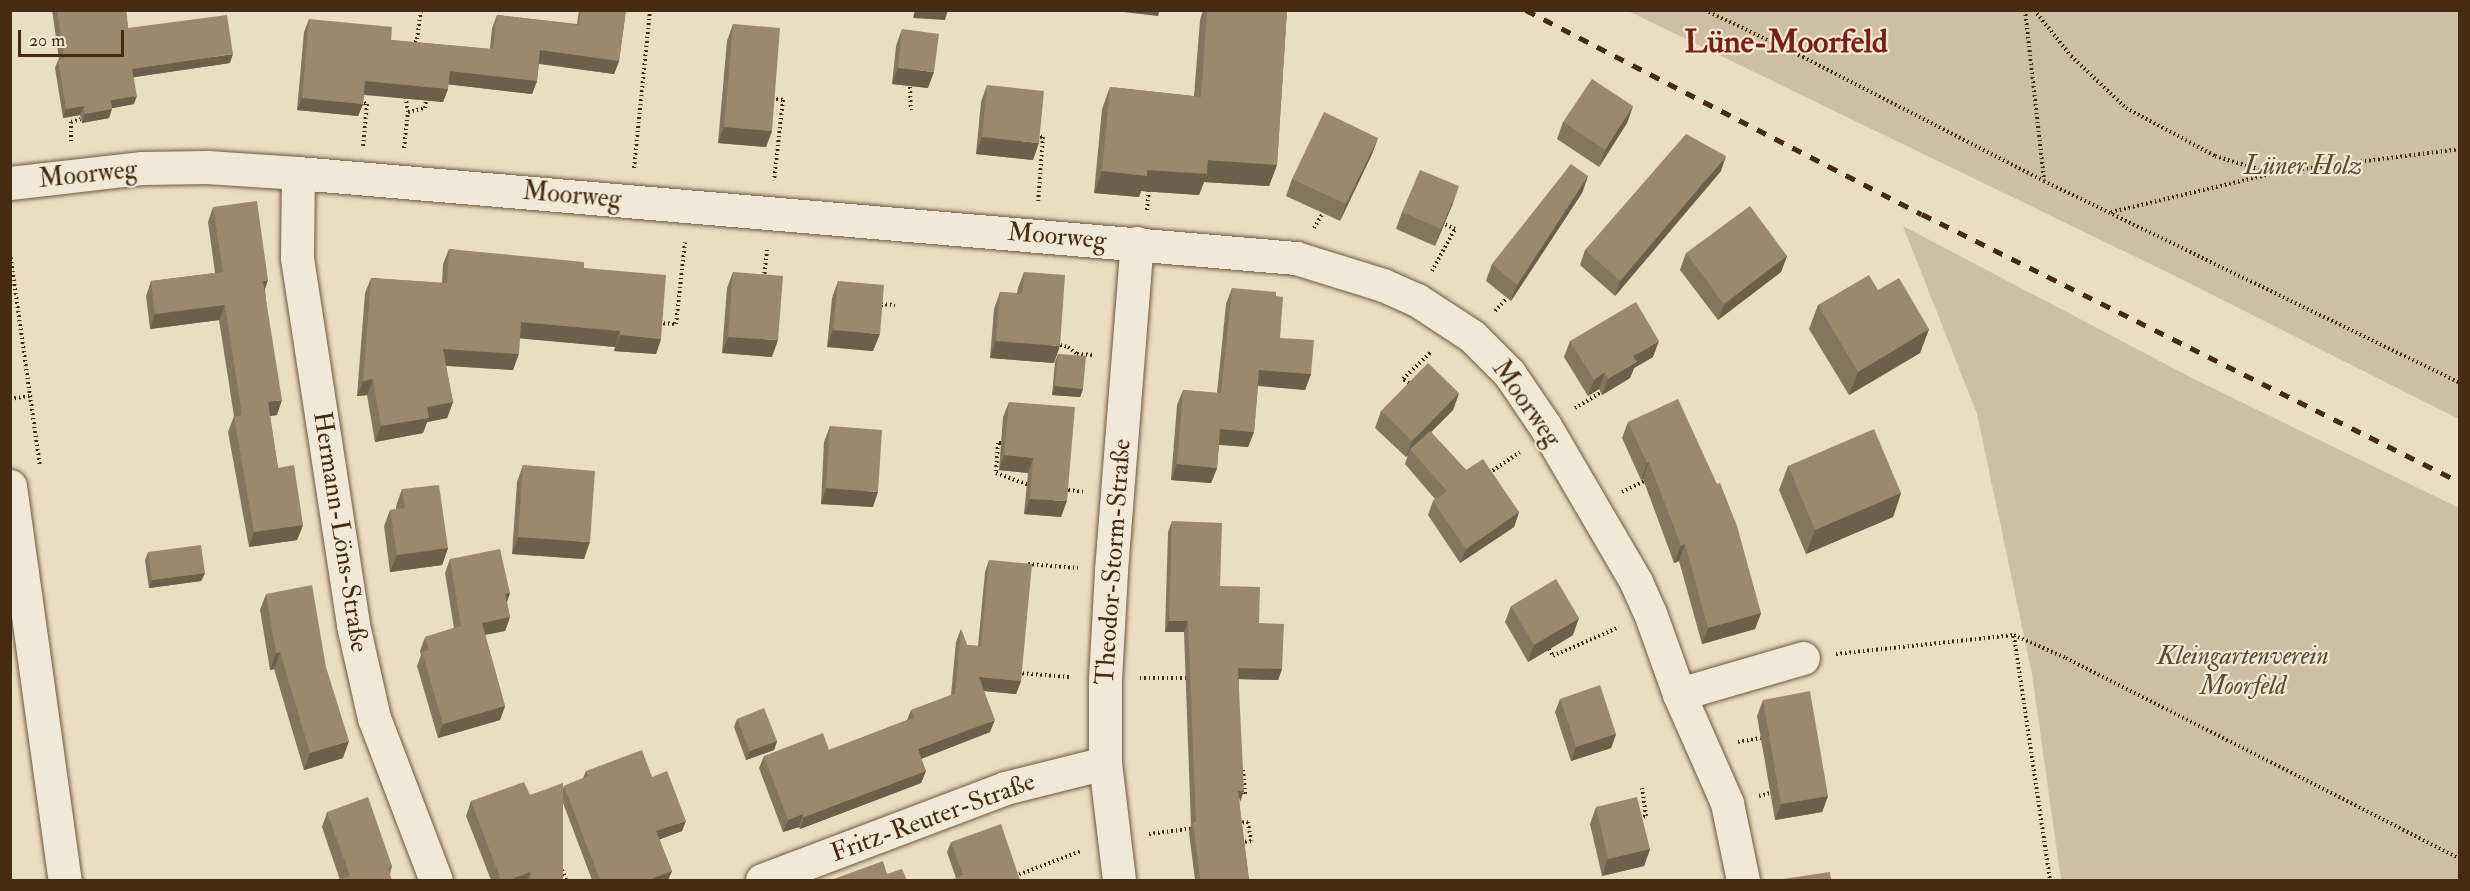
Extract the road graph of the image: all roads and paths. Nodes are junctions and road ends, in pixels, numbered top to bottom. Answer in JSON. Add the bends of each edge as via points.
{"nodes":[{"id":1,"x":421,"y":10,"type":"edge"},
{"id":2,"x":650,"y":10,"type":"edge"},
{"id":3,"x":1705,"y":10,"type":"edge"},
{"id":4,"x":2025,"y":10,"type":"edge"},
{"id":5,"x":2034,"y":10,"type":"edge"},
{"id":6,"x":408,"y":55,"type":"edge"},
{"id":7,"x":910,"y":87,"type":"edge"},
{"id":8,"x":405,"y":88,"type":"edge"},
{"id":9,"x":770,"y":98,"type":"edge"},
{"id":10,"x":426,"y":100,"type":"edge"},
{"id":11,"x":360,"y":101,"type":"edge"},
{"id":12,"x":911,"y":110,"type":"dead end"},
{"id":13,"x":408,"y":112,"type":"junction"},
{"id":14,"x":1035,"y":136,"type":"edge"},
{"id":15,"x":2460,"y":149,"type":"edge"},
{"id":16,"x":298,"y":173,"type":"junction"},
{"id":17,"x":2271,"y":173,"type":"junction"},
{"id":18,"x":360,"y":178,"type":"junction"},
{"id":19,"x":1150,"y":180,"type":"edge"},
{"id":20,"x":2044,"y":181,"type":"junction"},
{"id":21,"x":401,"y":182,"type":"junction"},
{"id":22,"x":10,"y":183,"type":"edge"},
{"id":23,"x":631,"y":201,"type":"junction"},
{"id":24,"x":689,"y":206,"type":"junction"},
{"id":25,"x":770,"y":213,"type":"junction"},
{"id":26,"x":2110,"y":213,"type":"junction"},
{"id":27,"x":1444,"y":224,"type":"edge"},
{"id":28,"x":1035,"y":235,"type":"junction"},
{"id":29,"x":1141,"y":244,"type":"junction"},
{"id":30,"x":764,"y":280,"type":"edge"},
{"id":31,"x":1417,"y":300,"type":"junction"},
{"id":32,"x":895,"y":305,"type":"dead end"},
{"id":33,"x":881,"y":310,"type":"edge"},
{"id":34,"x":658,"y":322,"type":"edge"},
{"id":35,"x":1458,"y":325,"type":"junction"},
{"id":36,"x":2460,"y":383,"type":"edge"},
{"id":37,"x":1409,"y":384,"type":"edge"},
{"id":38,"x":30,"y":396,"type":"dead end"},
{"id":39,"x":10,"y":399,"type":"edge"},
{"id":40,"x":1548,"y":433,"type":"junction"},
{"id":41,"x":1001,"y":443,"type":"dead end"},
{"id":42,"x":1481,"y":479,"type":"edge"},
{"id":43,"x":1032,"y":480,"type":"edge"},
{"id":44,"x":10,"y":486,"type":"edge"},
{"id":45,"x":1053,"y":488,"type":"edge"},
{"id":46,"x":1116,"y":496,"type":"junction"},
{"id":47,"x":1018,"y":564,"type":"edge"},
{"id":48,"x":1111,"y":570,"type":"junction"},
{"id":49,"x":1650,"y":613,"type":"junction"},
{"id":50,"x":2014,"y":635,"type":"junction"},
{"id":51,"x":1549,"y":649,"type":"edge"},
{"id":52,"x":1803,"y":658,"type":"joint"},
{"id":53,"x":1018,"y":673,"type":"edge"},
{"id":54,"x":1194,"y":678,"type":"edge"},
{"id":55,"x":1105,"y":679,"type":"junction"},
{"id":56,"x":1680,"y":694,"type":"junction"},
{"id":57,"x":1105,"y":762,"type":"junction"},
{"id":58,"x":1237,"y":771,"type":"edge"},
{"id":59,"x":1641,"y":788,"type":"dead end"},
{"id":60,"x":1245,"y":794,"type":"edge"},
{"id":61,"x":1633,"y":820,"type":"edge"},
{"id":62,"x":1237,"y":823,"type":"edge"},
{"id":63,"x":1203,"y":827,"type":"edge"},
{"id":64,"x":1113,"y":838,"type":"junction"},
{"id":65,"x":1238,"y":842,"type":"edge"},
{"id":66,"x":2460,"y":859,"type":"edge"},
{"id":67,"x":560,"y":864,"type":"edge"},
{"id":68,"x":1012,"y":877,"type":"edge"},
{"id":69,"x":65,"y":880,"type":"edge"},
{"id":70,"x":436,"y":880,"type":"edge"},
{"id":71,"x":566,"y":880,"type":"edge"},
{"id":72,"x":762,"y":880,"type":"edge"},
{"id":73,"x":1119,"y":880,"type":"edge"},
{"id":74,"x":1743,"y":880,"type":"edge"},
{"id":75,"x":2050,"y":880,"type":"edge"}],
"edges":[{"from":1,"to":6,"type":"path","via":[[417,39]]},
{"from":2,"to":23,"type":"path"},
{"from":3,"to":20,"type":"path"},
{"from":4,"to":20,"type":"path"},
{"from":5,"to":17,"type":"path","via":[[2071,56],[2126,108],[2215,156]]},
{"from":7,"to":12,"type":"path"},
{"from":8,"to":13,"type":"path"},
{"from":9,"to":25,"type":"path","via":[[783,100]]},
{"from":10,"to":13,"type":"path","via":[[425,108]]},
{"from":11,"to":18,"type":"path","via":[[367,104]]},
{"from":13,"to":21,"type":"path"},
{"from":14,"to":28,"type":"path","via":[[1044,137]]},
{"from":15,"to":17,"type":"path"},
{"from":16,"to":18,"type":"street","name":"Moorweg"},
{"from":16,"to":22,"type":"street","name":"Moorweg","via":[[207,167],[142,168]]},
{"from":16,"to":70,"type":"street","name":"Hermann-Löns-Straße","via":[[297,258],[352,625],[375,718]]},
{"from":17,"to":26,"type":"path"},
{"from":18,"to":21,"type":"street","name":"Moorweg"},
{"from":19,"to":29,"type":"path"},
{"from":20,"to":26,"type":"path"},
{"from":21,"to":23,"type":"street","name":"Moorweg"},
{"from":23,"to":24,"type":"street","name":"Moorweg"},
{"from":24,"to":25,"type":"street","name":"Moorweg"},
{"from":24,"to":34,"type":"path","via":[[676,324]]},
{"from":25,"to":28,"type":"street","name":"Moorweg"},
{"from":25,"to":30,"type":"path"},
{"from":26,"to":36,"type":"path"},
{"from":27,"to":31,"type":"path","via":[[1455,229]]},
{"from":28,"to":29,"type":"street","name":"Moorweg"},
{"from":29,"to":31,"type":"street","name":"Moorweg","via":[[1296,258],[1344,271]]},
{"from":29,"to":46,"type":"street","name":"Theodor-Storm-Straße"},
{"from":31,"to":35,"type":"street","name":"Moorweg"},
{"from":32,"to":33,"type":"path","via":[[881,304]]},
{"from":35,"to":37,"type":"path","via":[[1404,379]]},
{"from":35,"to":40,"type":"street","name":"Moorweg","via":[[1509,374]]},
{"from":38,"to":39,"type":"path"},
{"from":40,"to":42,"type":"path"},
{"from":40,"to":49,"type":"street","name":"Moorweg","via":[[1636,582]]},
{"from":41,"to":43,"type":"path","via":[[996,473],[1032,486]]},
{"from":44,"to":69,"type":"street"},
{"from":45,"to":46,"type":"path"},
{"from":46,"to":48,"type":"street","name":"Theodor-Storm-Straße"},
{"from":47,"to":48,"type":"path"},
{"from":48,"to":55,"type":"street","name":"Theodor-Storm-Straße"},
{"from":49,"to":51,"type":"path","via":[[1553,656]]},
{"from":49,"to":56,"type":"street","name":"Moorweg"},
{"from":50,"to":52,"type":"path"},
{"from":50,"to":66,"type":"path"},
{"from":50,"to":75,"type":"path"},
{"from":52,"to":56,"type":"street"},
{"from":53,"to":55,"type":"path"},
{"from":54,"to":55,"type":"path"},
{"from":55,"to":57,"type":"street","name":"Theodor-Storm-Straße"},
{"from":56,"to":74,"type":"street","name":"Moorweg","via":[[1727,803]]},
{"from":57,"to":64,"type":"street","name":"Theodor-Storm-Straße"},
{"from":57,"to":72,"type":"street","name":"Fritz-Reuter-Straße","via":[[1005,788]]},
{"from":58,"to":60,"type":"path","via":[[1243,770]]},
{"from":59,"to":61,"type":"path","via":[[1647,816]]},
{"from":62,"to":65,"type":"path","via":[[1248,822],[1251,841]]},
{"from":63,"to":64,"type":"path"},
{"from":64,"to":68,"type":"path"},
{"from":64,"to":73,"type":"street","name":"Theodor-Storm-Straße"},
{"from":67,"to":71,"type":"path"}]}
